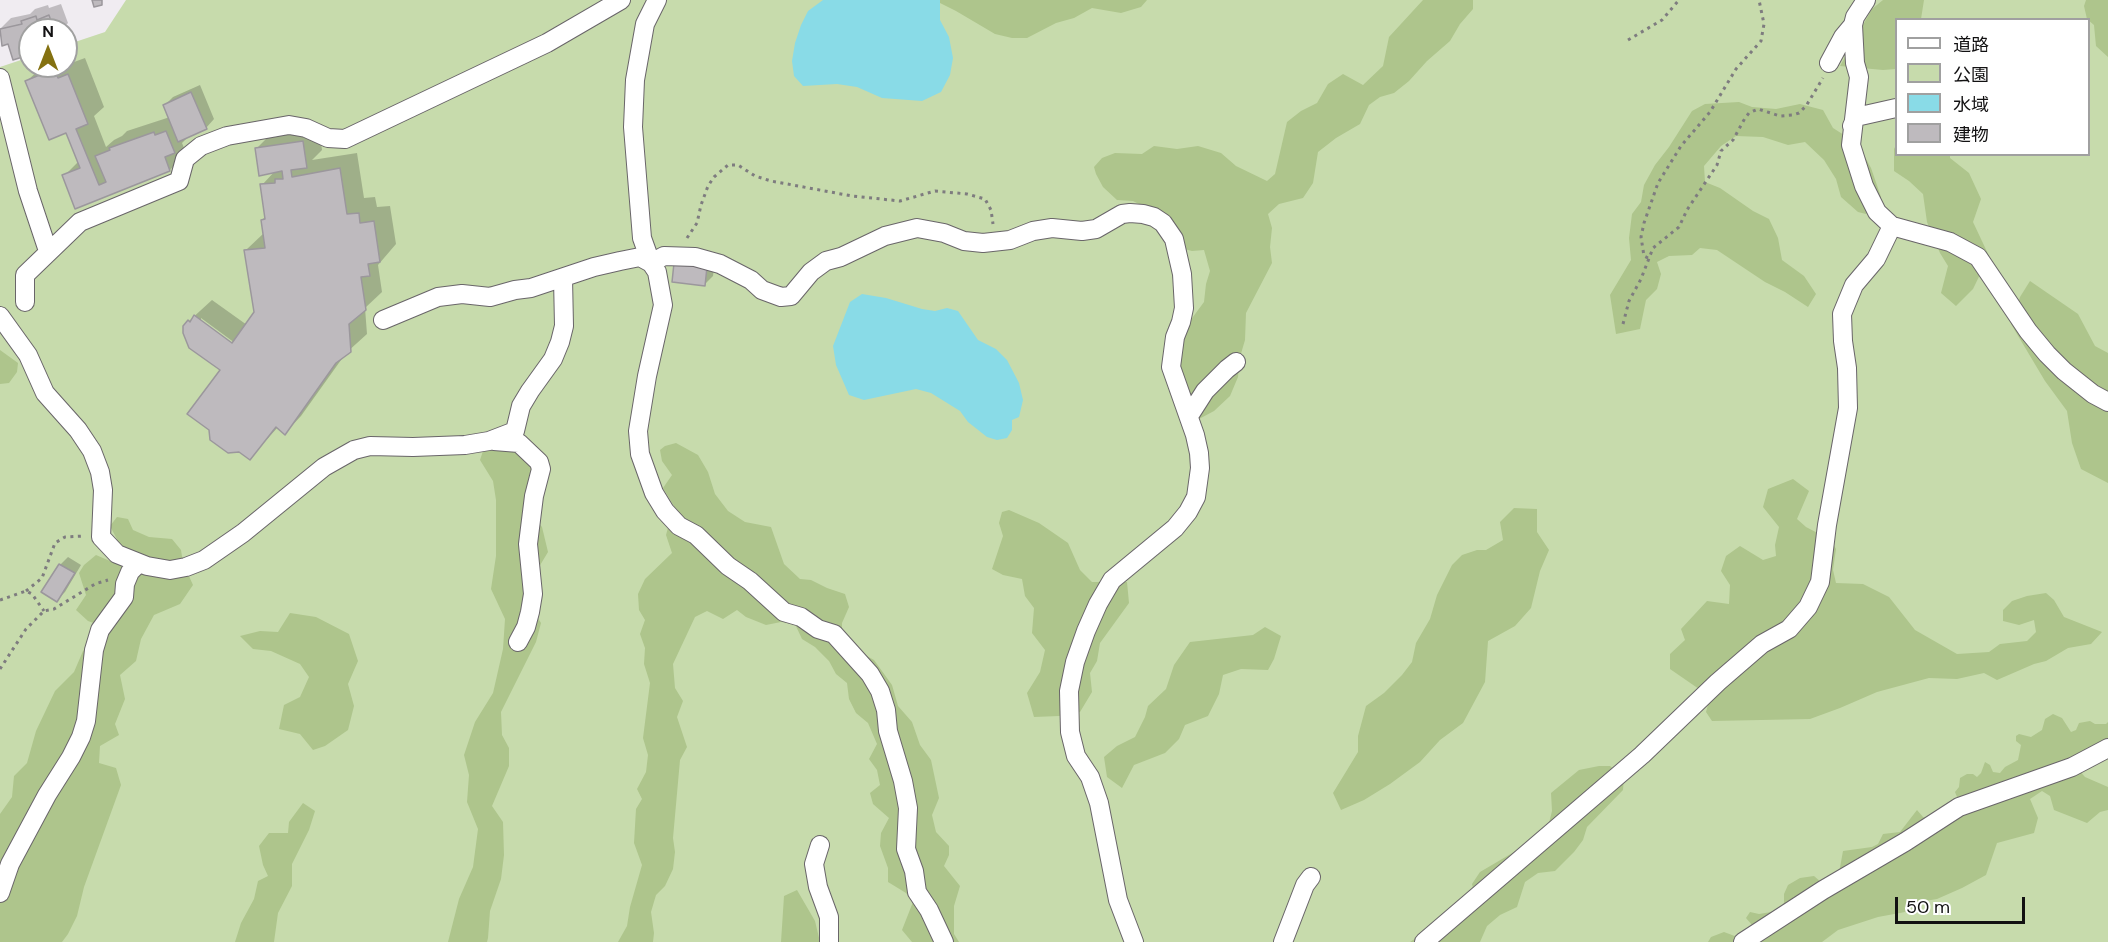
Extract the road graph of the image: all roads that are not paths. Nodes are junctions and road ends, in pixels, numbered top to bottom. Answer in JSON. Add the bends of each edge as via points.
{"nodes":[{"id":1,"x":621,"y":0,"type":"edge"},
{"id":2,"x":657,"y":0,"type":"edge"},
{"id":3,"x":1866,"y":0,"type":"edge"},
{"id":4,"x":1853,"y":25,"type":"junction"},
{"id":5,"x":1829,"y":63,"type":"road end"},
{"id":6,"x":0,"y":78,"type":"edge"},
{"id":7,"x":1895,"y":108,"type":"edge"},
{"id":8,"x":1852,"y":126,"type":"junction"},
{"id":9,"x":1892,"y":226,"type":"junction"},
{"id":10,"x":48,"y":251,"type":"junction"},
{"id":11,"x":658,"y":259,"type":"junction"},
{"id":12,"x":563,"y":278,"type":"junction"},
{"id":13,"x":25,"y":302,"type":"dead end"},
{"id":14,"x":0,"y":316,"type":"edge"},
{"id":15,"x":382,"y":320,"type":"dead end"},
{"id":16,"x":1236,"y":362,"type":"dead end"},
{"id":17,"x":2108,"y":402,"type":"edge"},
{"id":18,"x":1189,"y":416,"type":"junction"},
{"id":19,"x":489,"y":441,"type":"junction"},
{"id":20,"x":133,"y":570,"type":"junction"},
{"id":21,"x":518,"y":642,"type":"dead end"},
{"id":22,"x":2108,"y":748,"type":"edge"},
{"id":23,"x":820,"y":845,"type":"dead end"},
{"id":24,"x":1311,"y":877,"type":"dead end"},
{"id":25,"x":0,"y":893,"type":"edge"},
{"id":26,"x":829,"y":942,"type":"edge"},
{"id":27,"x":944,"y":942,"type":"edge"},
{"id":28,"x":1134,"y":942,"type":"edge"},
{"id":29,"x":1283,"y":942,"type":"edge"},
{"id":30,"x":1424,"y":942,"type":"edge"},
{"id":31,"x":1743,"y":942,"type":"edge"}],
"edges":[{"from":1,"to":10,"type":"lane","via":[[547,43],[345,139],[328,138],[290,125],[227,136],[201,146],[186,159],[179,181],[80,222]]},
{"from":2,"to":11,"type":"lane","via":[[645,24],[635,80],[633,127],[642,238]]},
{"from":3,"to":4,"type":"lane"},
{"from":4,"to":5,"type":"lane"},
{"from":4,"to":8,"type":"lane","via":[[1858,77]]},
{"from":6,"to":10,"type":"lane","via":[[28,191]]},
{"from":7,"to":8,"type":"lane","via":[[1856,117]]},
{"from":8,"to":9,"type":"lane","via":[[1851,145],[1864,186],[1877,212]]},
{"from":9,"to":17,"type":"lane","via":[[1950,242],[1978,257],[2047,354]]},
{"from":9,"to":30,"type":"lane","via":[[1876,260],[1854,285],[1842,314],[1848,408],[1820,582],[1808,607],[1789,629],[1762,644],[1642,755]]},
{"from":10,"to":13,"type":"lane","via":[[25,275]]},
{"from":11,"to":12,"type":"lane","via":[[640,257]]},
{"from":11,"to":18,"type":"lane","via":[[695,257],[720,264],[781,297],[791,296],[826,261],[885,236],[917,228],[964,241],[993,242],[1052,228],[1096,229],[1122,214],[1143,214],[1163,223],[1174,239],[1182,274],[1184,308],[1171,367]]},
{"from":11,"to":27,"type":"lane","via":[[663,305],[638,431],[640,454],[654,493],[679,526],[696,535],[784,612],[834,634],[870,674],[886,710],[888,732],[903,780],[908,808],[906,849],[917,892]]},
{"from":12,"to":15,"type":"lane","via":[[490,297],[438,297]]},
{"from":12,"to":19,"type":"lane","via":[[564,326],[553,359],[521,406],[515,431]]},
{"from":14,"to":20,"type":"lane","via":[[28,356],[45,393],[92,451],[103,490],[101,537]]},
{"from":16,"to":18,"type":"lane","via":[[1205,391]]},
{"from":18,"to":28,"type":"lane","via":[[1200,468],[1196,497],[1175,528],[1112,580],[1086,631],[1069,691],[1070,732],[1076,756],[1090,777],[1099,803],[1118,900]]},
{"from":19,"to":20,"type":"lane","via":[[354,450],[324,467],[204,560],[170,570]]},
{"from":19,"to":21,"type":"lane","via":[[519,443],[541,469],[528,544],[533,594],[526,627]]},
{"from":20,"to":25,"type":"lane","via":[[124,597],[100,630],[93,650],[87,721],[81,737],[10,864]]},
{"from":22,"to":31,"type":"lane","via":[[2072,767],[1959,807]]},
{"from":23,"to":26,"type":"lane","via":[[814,864],[829,918]]},
{"from":24,"to":29,"type":"lane"}]}
